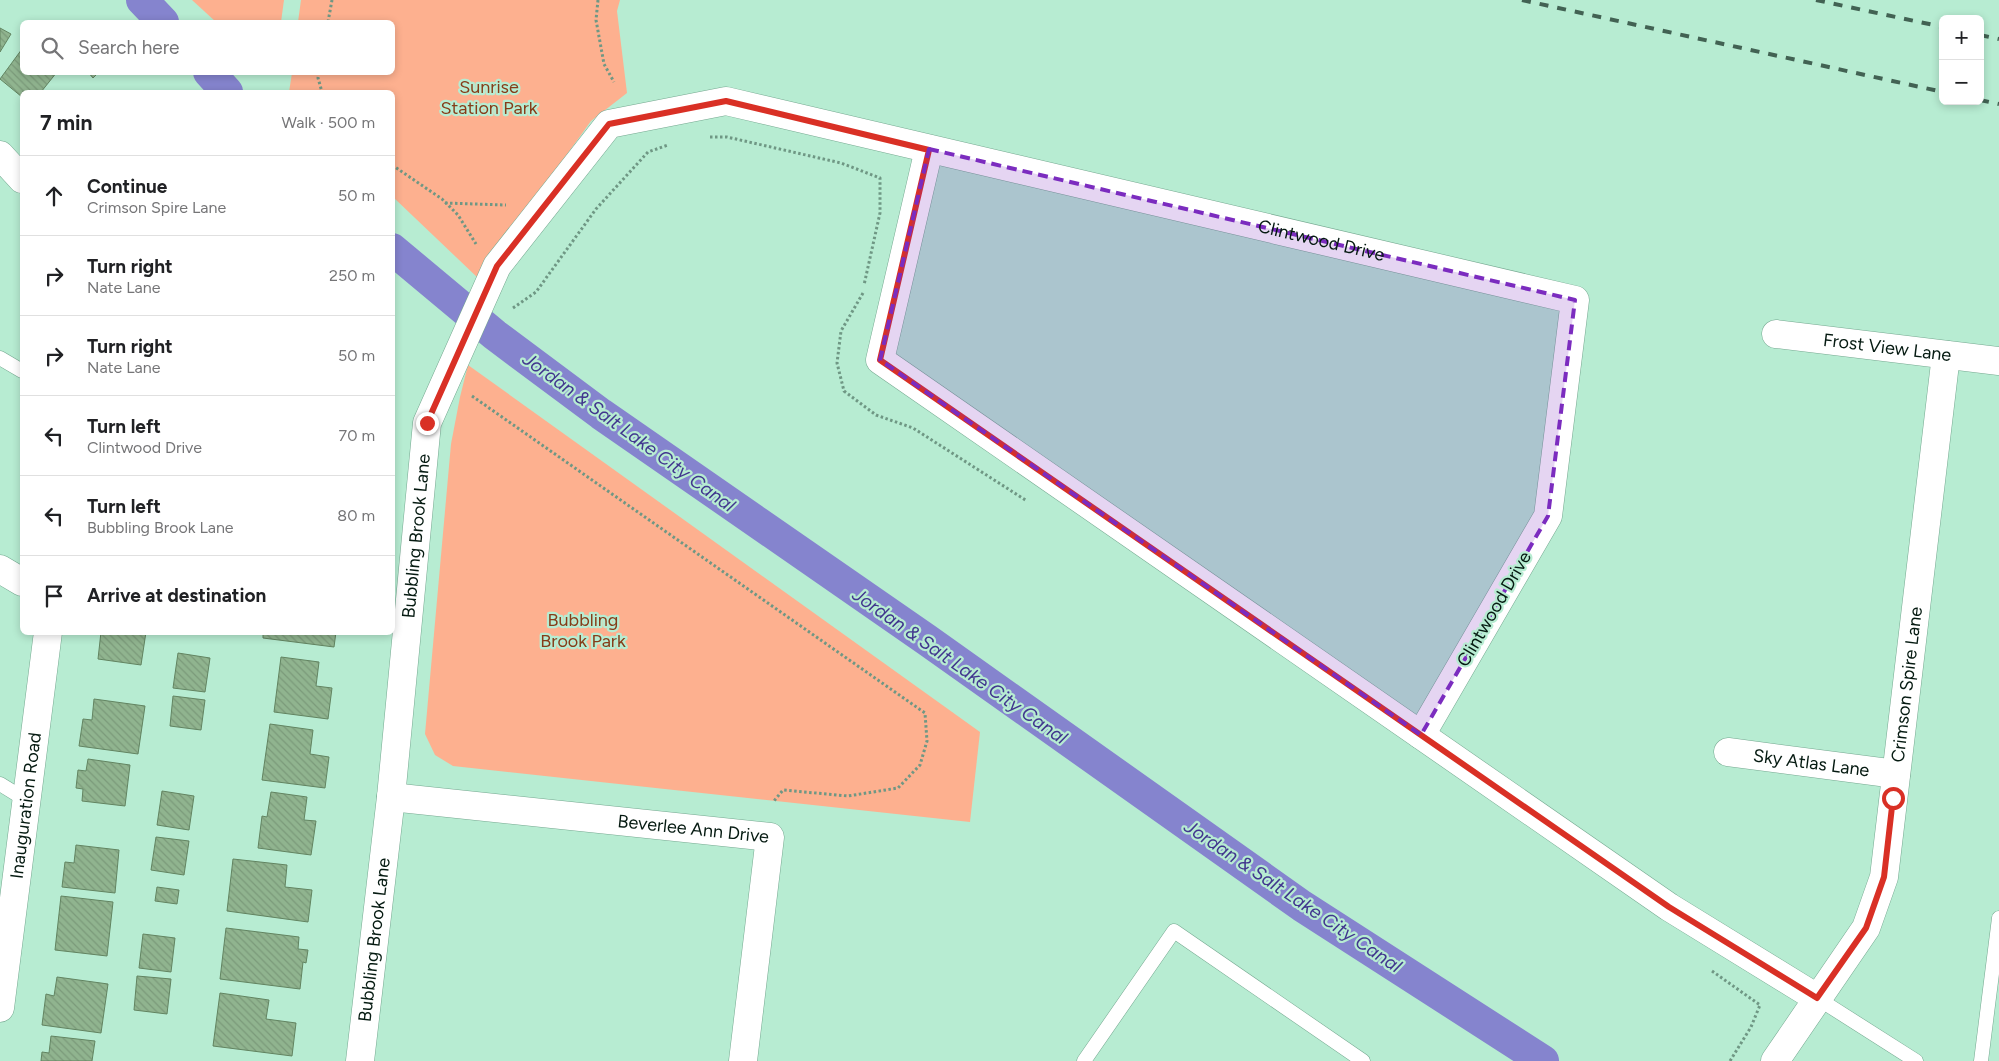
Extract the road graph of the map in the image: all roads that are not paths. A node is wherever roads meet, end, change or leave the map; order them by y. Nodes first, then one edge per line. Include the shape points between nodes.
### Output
1 (609, 124) joint
2 (929, 150) junction
3 (0, 154) edge
4 (20, 177) edge
5 (1776, 334) dead end
6 (1946, 355) junction
7 (0, 358) edge
8 (1999, 361) edge
9 (20, 371) edge
10 (0, 569) edge
11 (20, 581) edge
12 (48, 635) edge
13 (1421, 735) junction
14 (1728, 752) dead end
15 (1896, 774) junction
16 (0, 784) edge
17 (391, 797) junction
18 (26, 800) junction
19 (1999, 918) edge
20 (1, 996) edge
21 (1817, 998) junction
22 (360, 1061) edge
23 (743, 1061) edge
24 (1084, 1061) edge
25 (1363, 1061) edge
26 (1775, 1061) edge
27 (1916, 1061) edge
28 (1982, 1061) edge

1 - 2 street, Clintwood Drive via 726,101
1 - 17 street, Bubbling Brook Lane via 497,266 427,423
2 - 13 street via 880,360
2 - 13 street, Clintwood Drive via 1575,300 1548,516
3 - 4 street
5 - 6 street, Frost View Lane
6 - 8 street, Frost View Lane
6 - 15 street, Crimson Spire Lane
7 - 9 lane
10 - 11 street
12 - 18 street, Inauguration Road
13 - 21 street via 1669,907
14 - 15 street, Sky Atlas Lane
15 - 21 street, Crimson Spire Lane via 1884,877 1866,928
16 - 18 lane
17 - 22 street, Bubbling Brook Lane
17 - 23 street, Beverlee Ann Drive via 770,837
18 - 20 street, Inauguration Road
19 - 28 lane
21 - 26 street, Crimson Spire Lane
21 - 27 lane
24 - 25 lane via 1174,930

